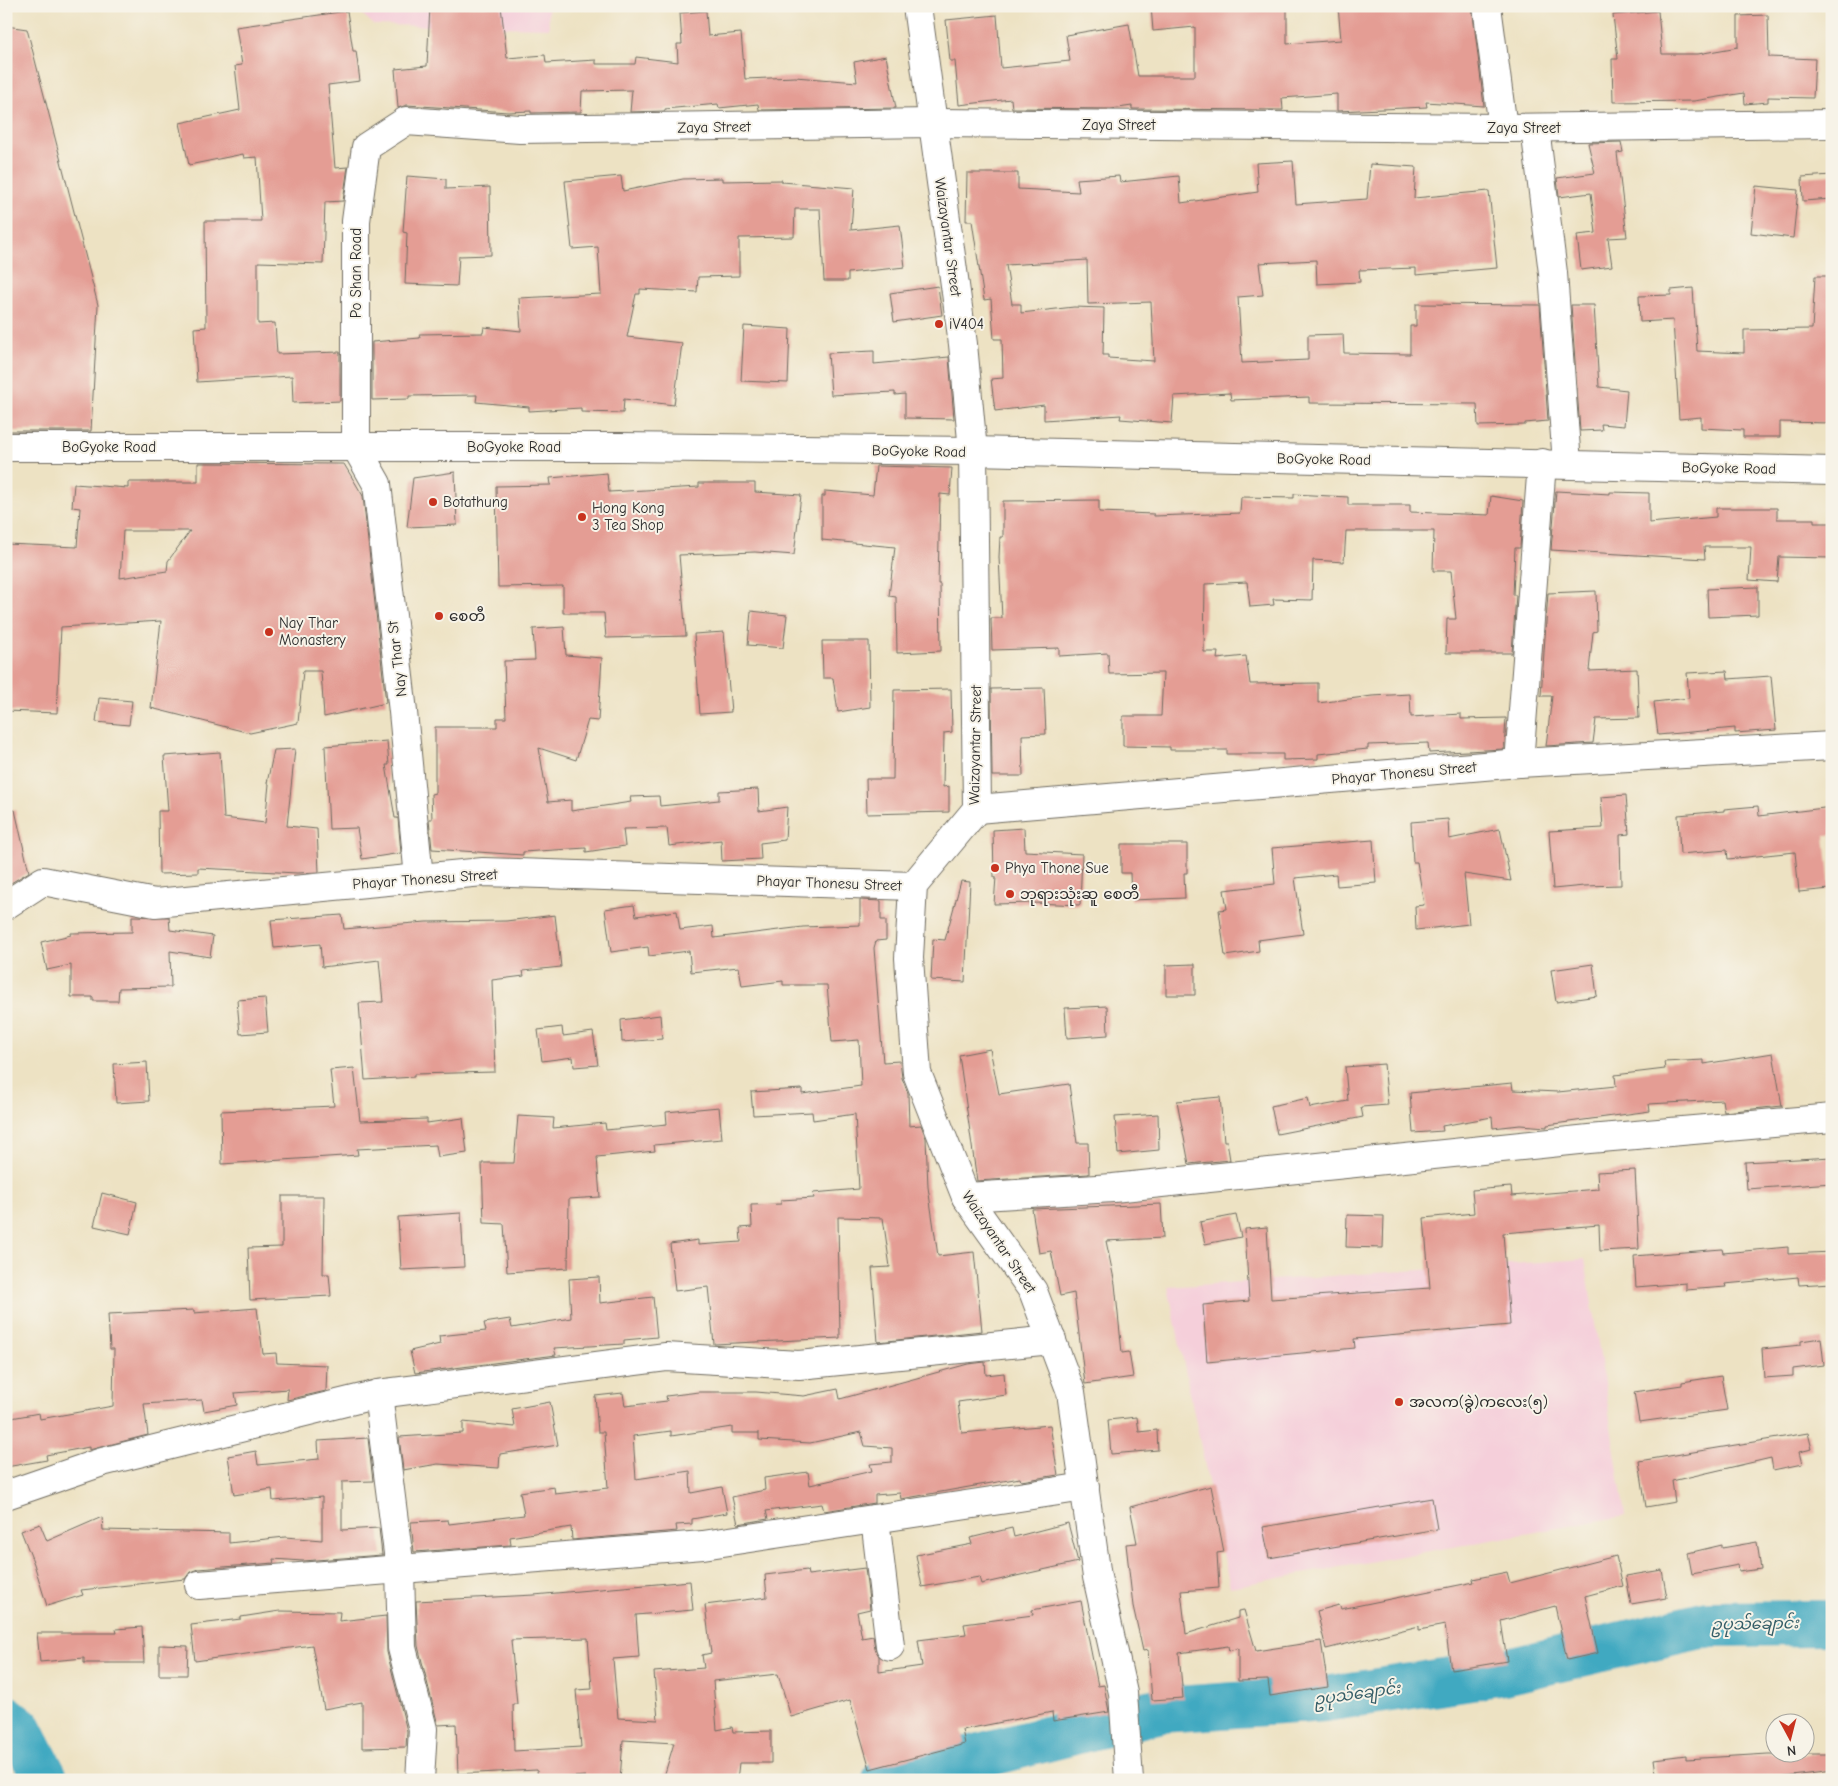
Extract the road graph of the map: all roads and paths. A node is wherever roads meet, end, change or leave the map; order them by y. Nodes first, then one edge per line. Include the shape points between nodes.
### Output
1 (916, 6) edge
2 (1487, 6) edge
3 (406, 121) joint
4 (933, 124) junction
5 (1832, 124) edge
6 (1503, 128) junction
7 (1535, 128) junction
8 (356, 446) junction
9 (6, 447) edge
10 (973, 451) junction
11 (1555, 464) junction
12 (1832, 471) edge
13 (1832, 746) edge
14 (1520, 763) junction
15 (976, 809) junction
16 (418, 878) junction
17 (913, 886) junction
18 (6, 905) edge
19 (1832, 1118) edge
20 (966, 1196) junction
21 (1052, 1340) junction
22 (378, 1394) junction
23 (1084, 1487) junction
24 (6, 1495) edge
25 (875, 1519) junction
26 (400, 1569) junction
27 (199, 1585) dead end
28 (890, 1646) dead end
29 (420, 1780) edge
30 (1129, 1780) edge

1 - 4 street, Waizayantar Street
2 - 6 street
3 - 4 street, Zaya Street via 520,129
3 - 8 street, Po Shan Road via 366,147 356,221
4 - 6 street, Zaya Street
4 - 10 street, Waizayantar Street via 963,344
5 - 7 street, Zaya Street
6 - 7 street, Zaya Street
7 - 11 street via 1553,273
8 - 9 street, BoGyoke Road
8 - 10 street, BoGyoke Road
8 - 16 street, Nay Thar St via 377,484
10 - 11 street, BoGyoke Road
10 - 15 street, Waizayantar Street
11 - 12 street, BoGyoke Road
11 - 14 street
13 - 14 street, Phayar Thonesu Street
14 - 15 street, Phayar Thonesu Street
15 - 17 street, Waizayantar Street
16 - 17 street, Phayar Thonesu Street via 483,872
16 - 18 street, Phayar Thonesu Street via 155,903 43,881
17 - 20 street, Waizayantar Street via 909,958 916,1073
19 - 20 street via 1589,1139 1113,1188
20 - 21 street, Waizayantar Street via 1033,1291
21 - 22 street via 799,1364 666,1357
21 - 23 street, Waizayantar Street via 1071,1392
22 - 24 street via 102,1462
22 - 26 street
23 - 25 street
23 - 30 street, Waizayantar Street via 1097,1577 1123,1694
25 - 26 street via 703,1545
25 - 28 street
26 - 27 street
26 - 29 street via 402,1648 423,1729

